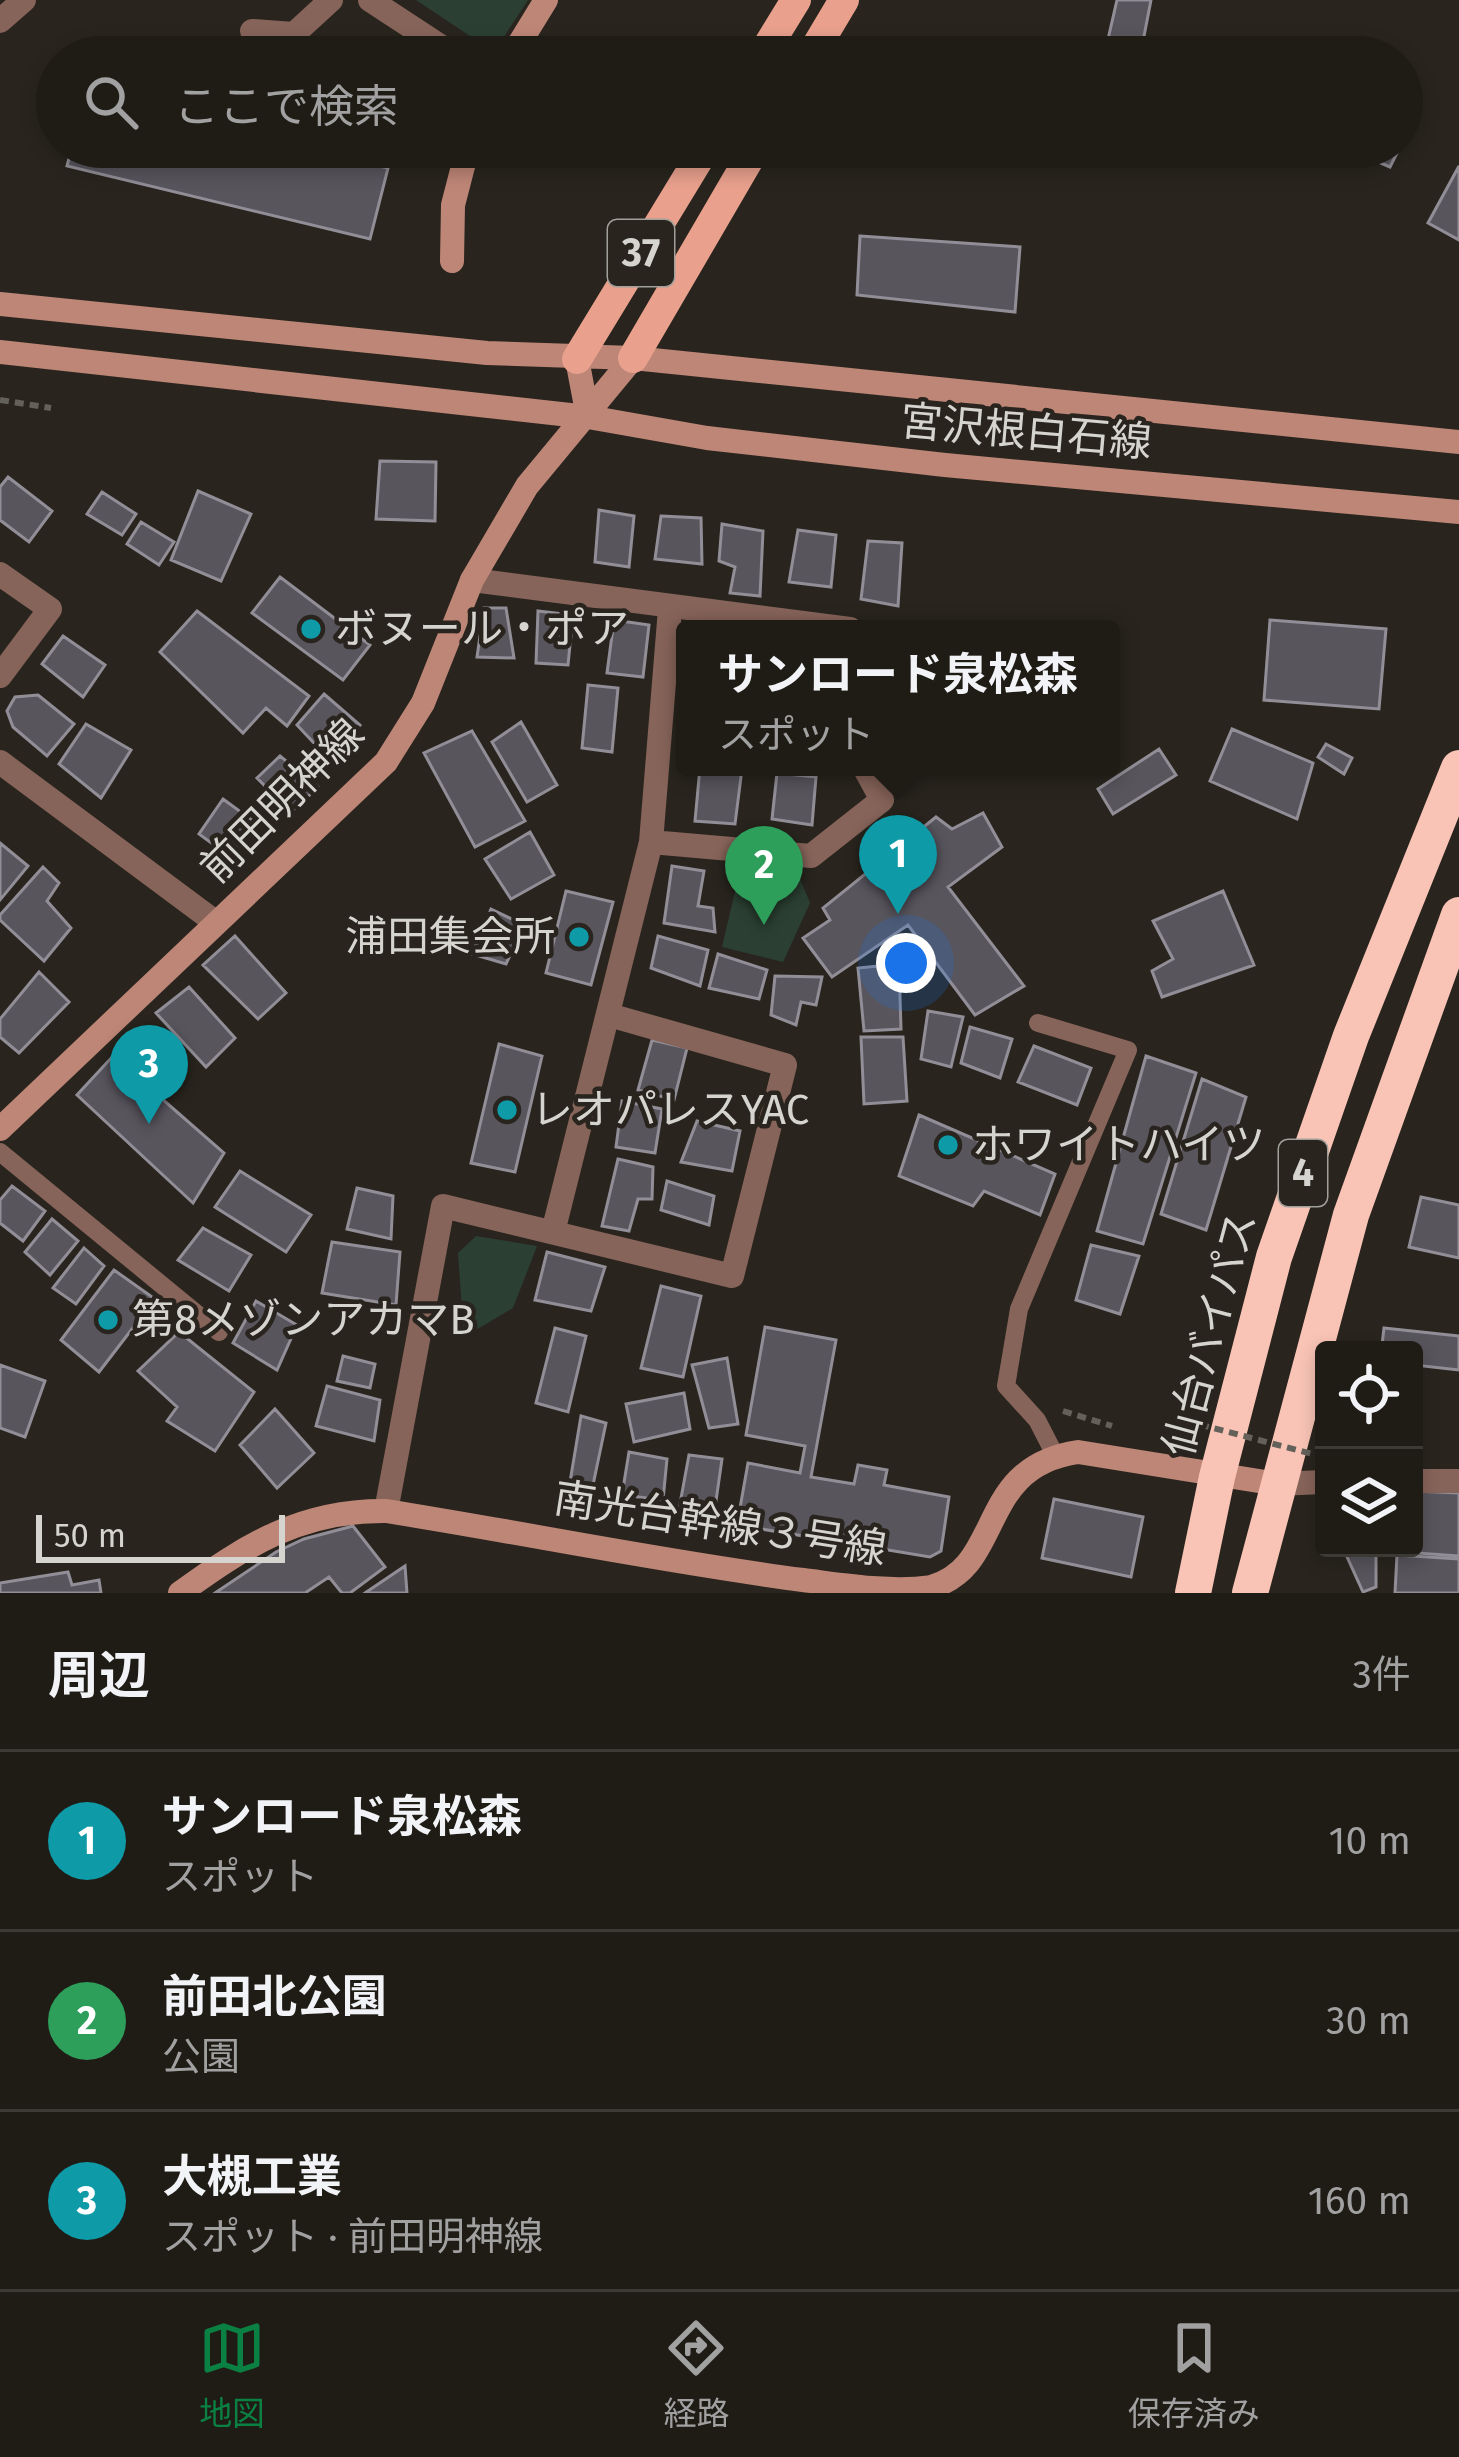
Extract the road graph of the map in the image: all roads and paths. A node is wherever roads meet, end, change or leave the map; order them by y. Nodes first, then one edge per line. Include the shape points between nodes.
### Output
1 (24, 0) edge
2 (332, 0) edge
3 (370, 0) edge
4 (546, 0) edge
5 (796, 0) edge
6 (844, 0) edge
7 (0, 21) edge
8 (252, 31) dead end
9 (425, 36) edge
10 (524, 36) edge
11 (774, 36) edge
12 (823, 36) edge
13 (463, 168) edge
14 (693, 168) edge
15 (744, 168) edge
16 (452, 261) dead end
17 (0, 304) edge
18 (0, 352) edge
19 (633, 358) junction
20 (577, 359) junction
21 (0, 400) edge
22 (51, 408) dead end
23 (588, 417) junction
24 (1459, 442) edge
25 (1459, 512) edge
26 (0, 574) edge
27 (472, 580) junction
28 (670, 609) junction
29 (769, 620) edge
30 (0, 676) edge
31 (0, 762) edge
32 (1459, 767) edge
33 (869, 776) edge
34 (651, 842) junction
35 (1459, 915) edge
36 (215, 922) junction
37 (609, 1015) junction
38 (1038, 1023) dead end
39 (0, 1129) edge
40 (0, 1152) edge
41 (553, 1232) junction
42 (219, 1332) dead end
43 (1176, 1445) dead end
44 (1054, 1455) junction
45 (1315, 1455) edge
46 (1216, 1477) junction
47 (1423, 1481) edge
48 (1459, 1481) edge
49 (1315, 1482) edge
50 (1277, 1484) junction
51 (386, 1511) junction
52 (180, 1593) edge
53 (1193, 1593) edge
54 (1250, 1593) edge

1 - 7 street
2 - 8 street via 294,34
3 - 9 street
4 - 10 street
5 - 11 main road
6 - 12 main road
13 - 16 street
14 - 20 main road, 37
15 - 19 main road, 37
17 - 20 street, 宮沢根白石線
18 - 23 street, 宮沢根白石線
19 - 20 street, 宮沢根白石線
19 - 23 street, 前田明神線
19 - 24 street, 宮沢根白石線
20 - 23 street
21 - 22 path
23 - 25 street, 宮沢根白石線 via 945,465
23 - 27 street, 前田明神線 via 527,486
26 - 30 street via 50,610
27 - 28 street
27 - 36 street, 前田明神線 via 423,703 386,762
28 - 29 street
28 - 34 street
31 - 36 street
32 - 46 highway, 仙台バイパス / 4 via 1351,1036 1274,1257
33 - 34 street via 882,800 811,856
34 - 37 street
35 - 50 highway, 4 via 1352,1215
36 - 39 street, 前田明神線
37 - 41 street
37 - 41 street via 784,1065 733,1276
38 - 44 lane via 1128,1050 1019,1309 1006,1386 1037,1420
40 - 42 lane
41 - 51 street via 443,1207
43 - 45 path, bridge via 1184,1447 1190,1422
44 - 46 street via 1078,1451
44 - 51 street, 南光台幹線３号線 via 1022,1473 964,1566 934,1587 893,1592
46 - 50 street
46 - 53 highway, 仙台バイパス / 4
47 - 48 street
49 - 50 street
50 - 54 highway, 4
51 - 52 street, 南光台幹線３号線 via 348,1511 275,1532

